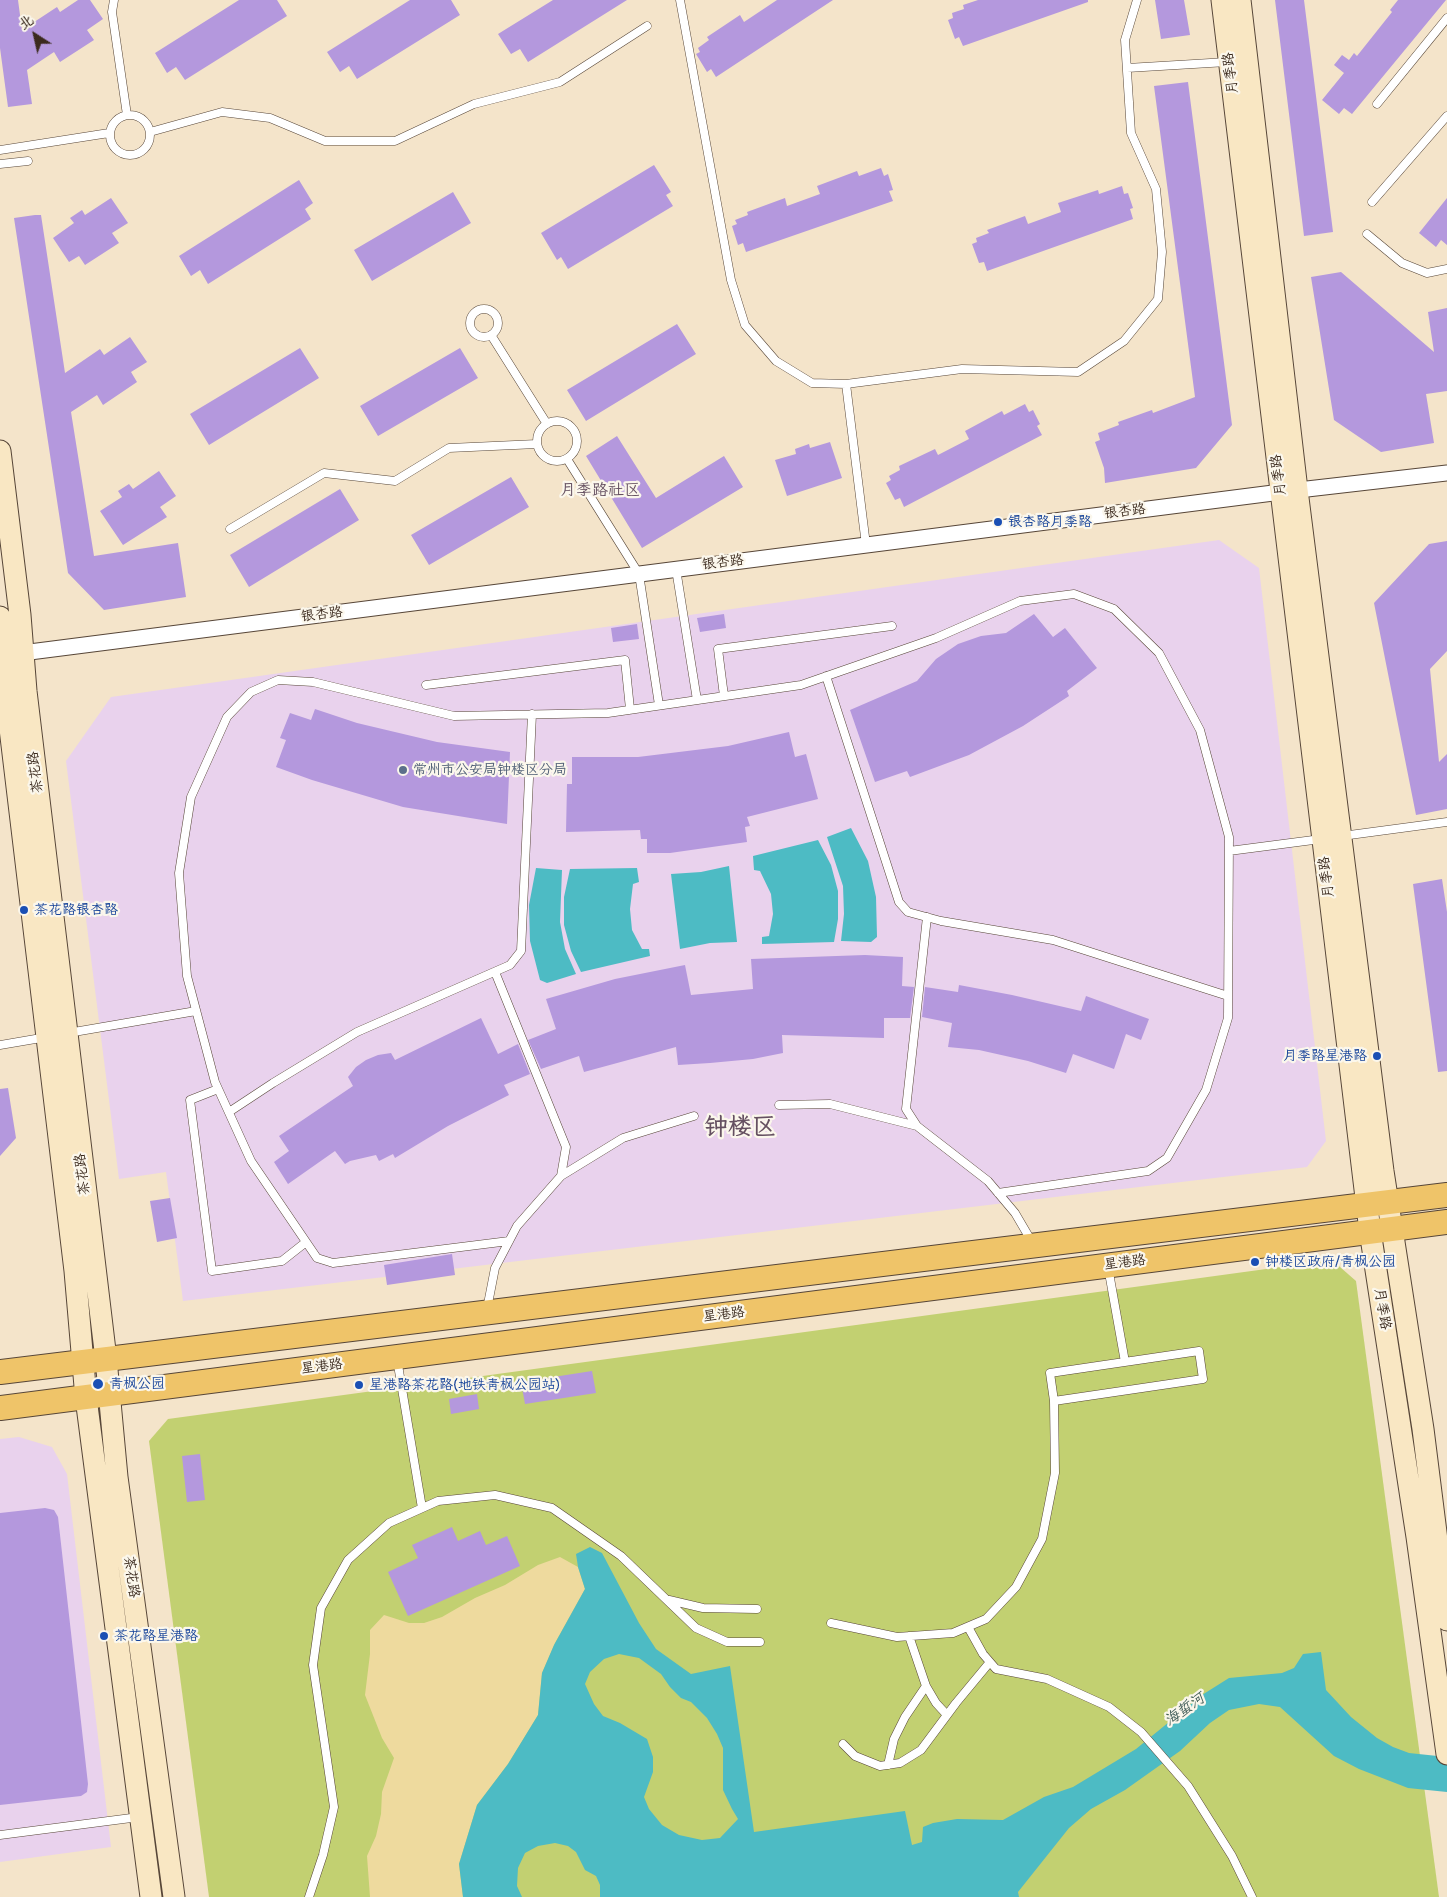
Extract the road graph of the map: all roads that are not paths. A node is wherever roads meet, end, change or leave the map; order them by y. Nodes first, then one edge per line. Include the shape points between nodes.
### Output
1 (114, 0) edge
2 (680, 0) edge
3 (1137, 0) edge
4 (1222, 0) edge
5 (1240, 0) edge
6 (1447, 18) edge
7 (647, 26) dead end
8 (1230, 62) junction
9 (1127, 68) junction
10 (1377, 104) dead end
11 (127, 114) junction
12 (1447, 116) edge
13 (150, 132) junction
14 (109, 134) junction
15 (0, 150) edge
16 (28, 160) dead end
17 (0, 164) edge
18 (1372, 202) dead end
19 (1367, 234) dead end
20 (1447, 269) edge
21 (491, 335) dead end
22 (846, 384) junction
23 (547, 424) junction
24 (537, 444) junction
25 (0, 451) edge
26 (567, 459) junction
27 (1447, 473) edge
28 (1289, 491) junction
29 (230, 529) dead end
30 (866, 545) junction
31 (676, 569) junction
32 (639, 574) junction
33 (0, 617) edge
34 (892, 626) dead end
35 (9, 655) edge
36 (826, 676) junction
37 (426, 685) dead end
38 (724, 696) junction
39 (697, 700) junction
40 (659, 705) junction
41 (630, 710) junction
42 (532, 714) junction
43 (1447, 822) edge
44 (1332, 838) junction
45 (1229, 851) junction
46 (928, 917) junction
47 (495, 972) junction
48 (1228, 996) junction
49 (196, 1011) junction
50 (57, 1035) junction
51 (0, 1045) edge
52 (218, 1089) junction
53 (779, 1105) dead end
54 (229, 1112) junction
55 (694, 1116) dead end
56 (917, 1126) junction
57 (560, 1176) junction
58 (998, 1193) junction
59 (1447, 1195) edge
60 (1377, 1204) junction
61 (1447, 1222) edge
62 (1380, 1230) junction
63 (509, 1241) junction
64 (306, 1242) junction
65 (1034, 1246) junction
66 (1108, 1265) junction
67 (486, 1313) junction
68 (397, 1357) junction
69 (94, 1360) junction
70 (1125, 1362) junction
71 (0, 1372) edge
72 (109, 1394) junction
73 (86, 1398) junction
74 (1054, 1401) junction
75 (0, 1408) edge
76 (422, 1508) junction
77 (667, 1599) junction
78 (757, 1609) dead end
79 (1447, 1620) edge
80 (831, 1623) dead end
81 (968, 1626) junction
82 (909, 1636) junction
83 (760, 1642) dead end
84 (990, 1662) junction
85 (926, 1686) junction
86 (947, 1715) junction
87 (843, 1744) dead end
88 (1447, 1753) edge
89 (888, 1765) junction
90 (140, 1817) junction
91 (0, 1835) edge
92 (151, 1897) edge
93 (174, 1897) edge
94 (310, 1897) edge
95 (1252, 1897) edge

1 - 11 lane via 112,12
2 - 22 lane via 730,280 745,325 776,361 812,383
3 - 9 lane via 1125,40
4 - 8 street, 月季路
5 - 28 street, 月季路
6 - 10 lane
7 - 13 lane via 560,82 474,104 394,141 325,141 270,118 222,112
8 - 9 lane
8 - 28 street, 月季路
9 - 22 lane via 1132,133 1156,189 1162,252 1158,299 1124,341 1078,372 962,369
11 - 13 lane via 139,116
11 - 14 lane via 115,121
12 - 18 lane
13 - 14 lane via 144,150 131,155 118,152
14 - 15 lane
16 - 17 lane
19 - 20 lane via 1402,263 1427,273
21 - 23 lane
22 - 30 lane
23 - 24 lane via 539,431
23 - 26 lane via 562,422 573,430 577,442
24 - 26 lane via 542,456 548,460
24 - 29 lane via 449,448 394,481 324,473
25 - 35 street, 茶花路
26 - 32 lane
27 - 28 street, 银杏路
28 - 30 street, 银杏路
28 - 44 street, 月季路
30 - 31 street, 银杏路
31 - 32 street, 银杏路
31 - 39 lane
32 - 35 street, 银杏路
32 - 40 lane
33 - 35 street, 茶花路
34 - 38 lane via 718,649
35 - 50 street, 茶花路 via 27,701
36 - 38 lane via 801,685
36 - 45 lane via 936,638 1020,601 1074,594 1114,609 1159,653 1200,730 1229,836
36 - 46 lane via 899,902 908,912
37 - 41 lane via 624,660
38 - 39 lane
39 - 40 lane
40 - 41 lane
41 - 42 lane
42 - 47 lane via 521,950 510,965
42 - 49 lane via 454,716 313,682 278,680 251,692 226,717 191,796 179,873 187,976
43 - 44 lane
44 - 45 lane
44 - 60 street, 月季路
45 - 48 lane
46 - 48 lane via 1053,940
46 - 56 lane via 906,1108
47 - 54 lane via 357,1032
47 - 57 lane via 566,1147
48 - 58 lane via 1228,1018 1206,1090 1167,1158 1148,1171
49 - 50 lane
49 - 52 lane
50 - 51 lane
50 - 69 street, 茶花路
52 - 54 lane
52 - 64 lane via 190,1100 212,1271 282,1261
53 - 56 lane via 830,1104
54 - 64 lane via 252,1161
55 - 57 lane via 623,1138
56 - 58 lane via 988,1181
57 - 63 lane via 517,1226
58 - 65 lane via 1015,1213
59 - 60 main road, 星港路
60 - 62 street, 月季路
60 - 65 main road, 星港路
61 - 62 main road, 星港路
62 - 66 main road, 星港路
62 - 79 street, 月季路 via 1423,1429 1438,1522
62 - 88 street, 月季路
63 - 64 lane via 332,1263 317,1258
63 - 67 lane via 495,1268
65 - 67 main road, 星港路
66 - 68 main road, 星港路
66 - 70 lane
67 - 69 main road, 星港路
68 - 72 main road, 星港路
68 - 76 lane
69 - 71 main road, 星港路
69 - 72 street, 茶花路
69 - 73 street, 茶花路
70 - 74 lane via 1050,1373
70 - 74 lane via 1199,1351 1202,1379
72 - 73 main road, 星港路
72 - 93 street, 茶花路
73 - 75 main road, 星港路
73 - 90 street, 茶花路
74 - 81 lane via 1055,1473 1042,1538 1016,1587 986,1619
76 - 77 lane via 438,1501 495,1495 552,1508 621,1556
76 - 94 lane via 389,1523 348,1560 321,1608 313,1665 334,1807
77 - 78 lane via 703,1608
77 - 83 lane via 696,1628 727,1642
80 - 82 lane via 897,1637
81 - 82 lane via 954,1632
81 - 84 lane
82 - 85 lane
84 - 86 lane
84 - 95 lane via 996,1669 1047,1679 1110,1707 1141,1732 1188,1786 1232,1856
85 - 86 lane
85 - 89 lane via 905,1716 894,1739
86 - 89 lane via 921,1750 900,1763
87 - 89 lane via 855,1756 880,1766
90 - 91 lane
90 - 92 street, 茶花路

